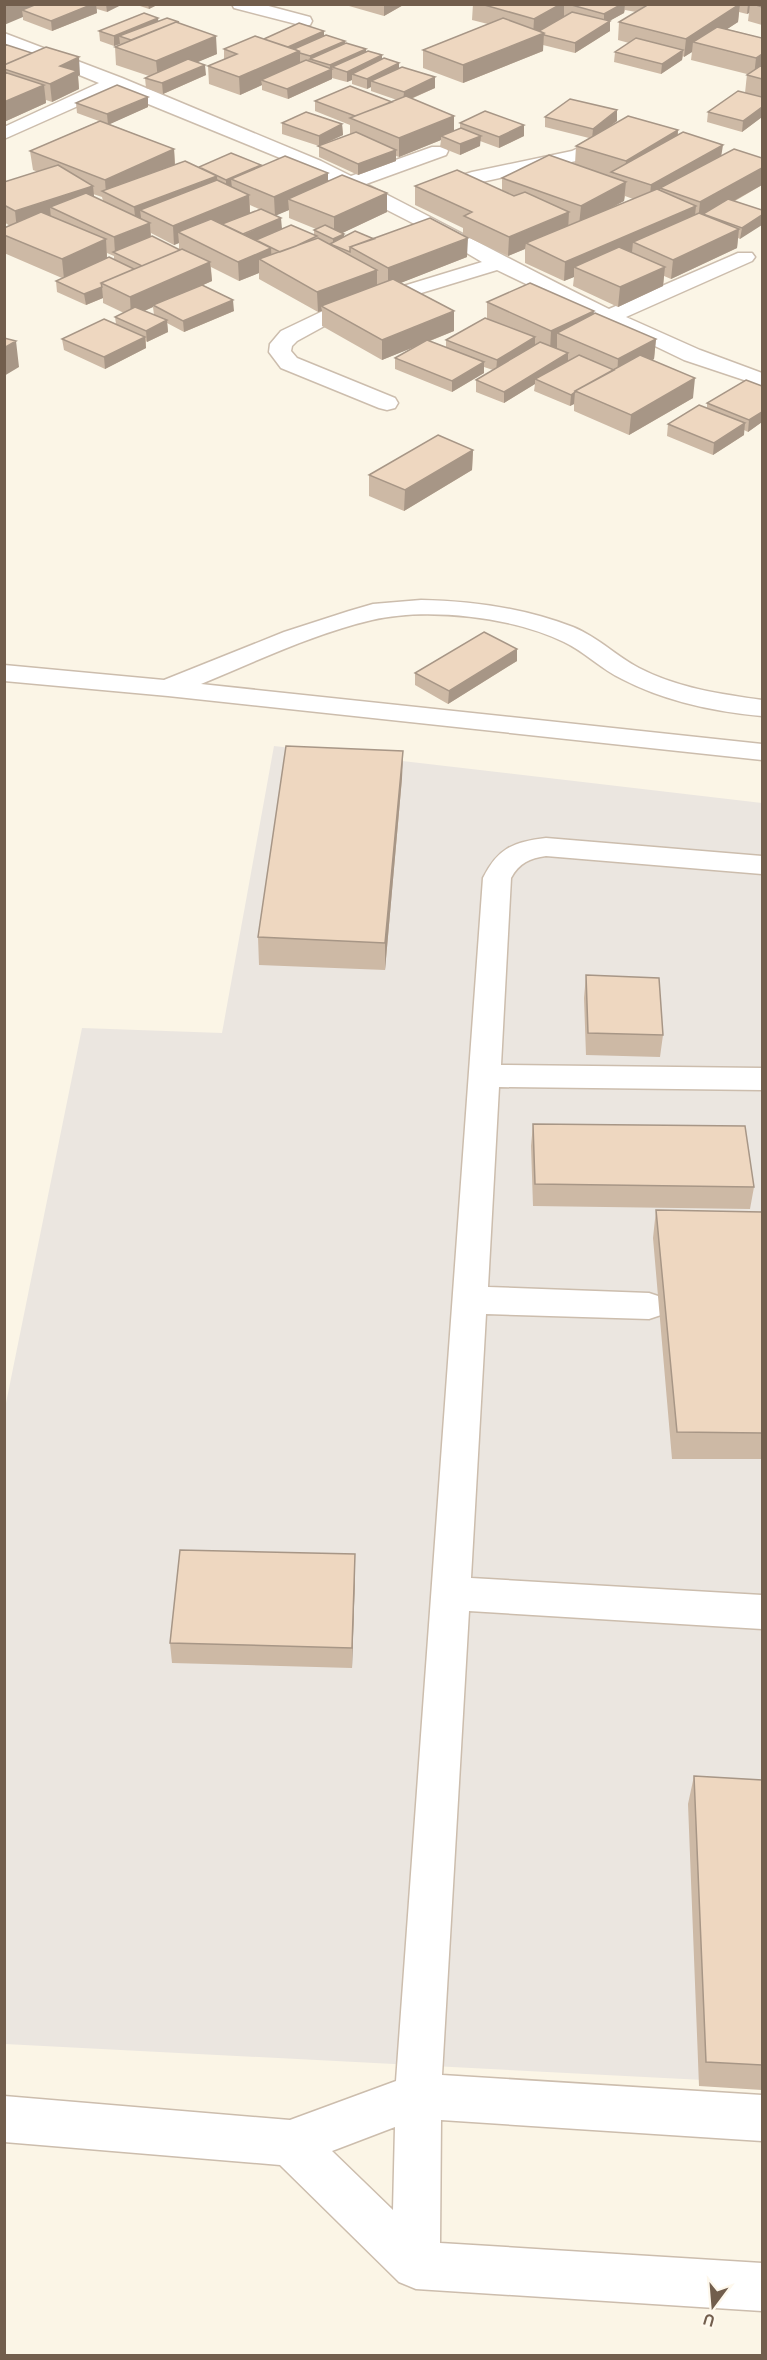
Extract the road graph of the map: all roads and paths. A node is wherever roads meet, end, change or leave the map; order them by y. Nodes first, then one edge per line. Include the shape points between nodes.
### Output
1 (240, 4) edge
2 (304, 21) dead end
3 (4, 38) edge
4 (116, 82) junction
5 (636, 129) edge
6 (4, 134) edge
7 (439, 151) edge
8 (351, 183) junction
9 (391, 205) junction
10 (525, 256) edge
11 (745, 257) dead end
12 (501, 264) junction
13 (609, 317) junction
14 (762, 380) edge
15 (387, 403) dead end
16 (4, 673) edge
17 (168, 688) junction
18 (762, 708) edge
19 (762, 752) edge
20 (762, 865) edge
21 (485, 1076) junction
22 (762, 1079) edge
23 (471, 1300) junction
24 (649, 1306) dead end
25 (452, 1593) junction
26 (762, 1612) edge
27 (418, 2096) junction
28 (762, 2118) edge
29 (4, 2119) edge
30 (290, 2143) junction
31 (416, 2265) junction
32 (762, 2287) edge

1 - 2 street
3 - 4 street
4 - 6 street
4 - 8 street
5 - 9 street via 578,155 454,183
7 - 8 street
8 - 9 street
9 - 12 street
10 - 12 street
11 - 13 street
12 - 13 street
12 - 15 street via 332,314 281,344 280,352 289,363
13 - 14 street via 692,355
16 - 17 street
17 - 18 street via 305,633 373,612 470,609 520,618 568,634 631,674 685,693
17 - 19 street
20 - 21 street via 546,847 523,850 504,863 497,878
21 - 22 street
21 - 23 street
23 - 24 street
23 - 25 street
25 - 26 street
25 - 27 street
27 - 28 street
27 - 30 street
27 - 31 street
29 - 30 street
30 - 31 street
31 - 32 street

